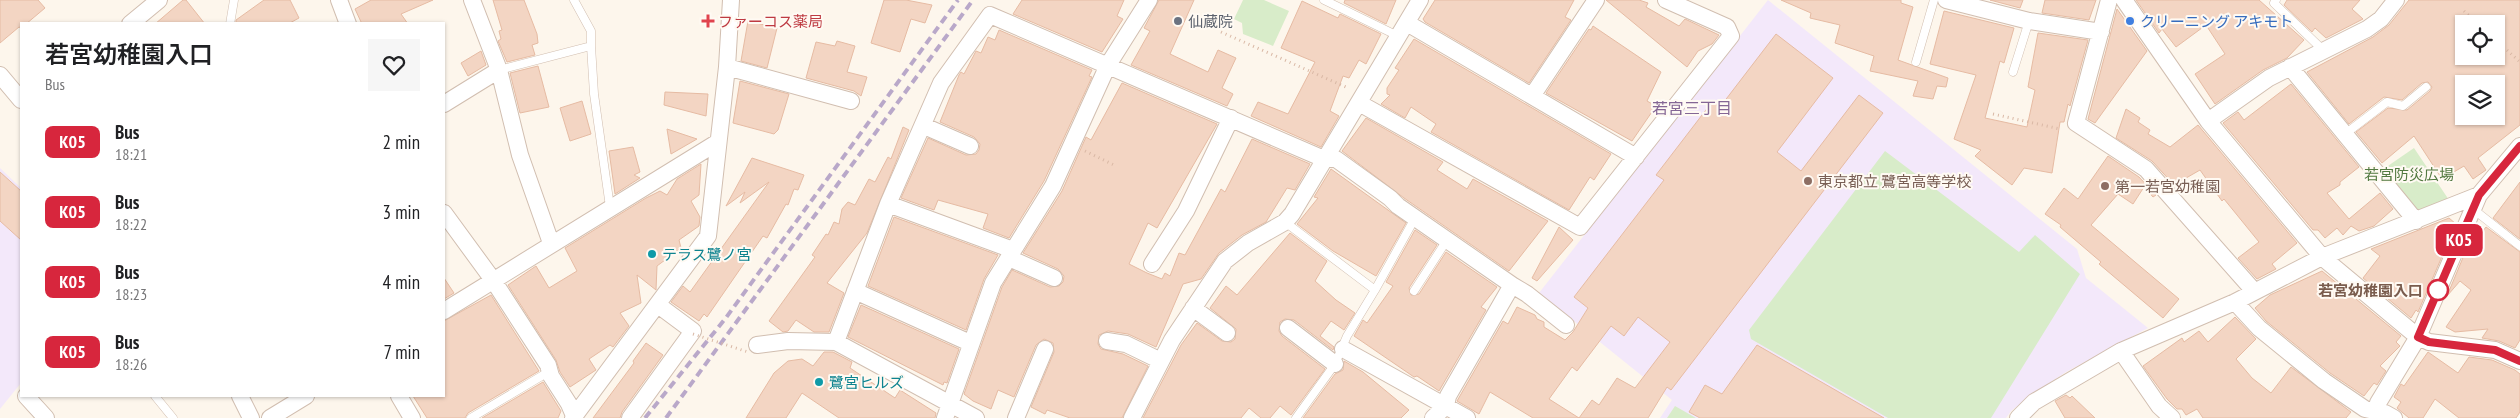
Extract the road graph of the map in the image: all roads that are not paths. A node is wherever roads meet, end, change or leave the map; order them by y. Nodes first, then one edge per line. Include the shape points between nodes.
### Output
1 (159, 0) edge
2 (234, 0) edge
3 (338, 0) edge
4 (472, 0) edge
5 (574, 0) edge
6 (731, 0) edge
7 (1149, 0) edge
8 (1324, 0) edge
9 (1420, 0) edge
10 (1596, 0) edge
11 (1666, 0) edge
12 (1934, 0) edge
13 (1946, 0) edge
14 (2109, 0) edge
15 (2124, 0) edge
16 (2276, 0) edge
17 (2396, 0) edge
18 (2029, 21) junction
19 (132, 22) edge
20 (230, 22) edge
21 (347, 22) edge
22 (1403, 30) junction
23 (2101, 32) junction
24 (591, 46) junction
25 (2324, 51) junction
26 (1916, 62) dead end
27 (1108, 65) junction
28 (727, 67) junction
29 (2290, 67) junction
30 (499, 70) junction
31 (2013, 72) dead end
32 (0, 75) edge
33 (2426, 87) dead end
34 (1532, 96) junction
35 (20, 99) edge
36 (1361, 99) junction
37 (851, 102) dead end
38 (445, 103) edge
39 (1231, 118) junction
40 (2208, 120) junction
41 (924, 126) junction
42 (2345, 134) junction
43 (718, 142) junction
44 (970, 146) dead end
45 (2520, 146) edge
46 (1636, 157) junction
47 (1324, 159) junction
48 (2476, 202) junction
49 (888, 204) junction
50 (610, 207) junction
51 (445, 215) edge
52 (1415, 218) junction
53 (2416, 221) junction
54 (1285, 222) junction
55 (1447, 240) junction
56 (552, 243) junction
57 (2520, 246) edge
58 (1011, 254) junction
59 (2322, 256) junction
60 (1152, 264) dead end
61 (1054, 278) dead end
62 (493, 280) junction
63 (1512, 285) junction
64 (1375, 290) junction
65 (855, 291) junction
66 (1414, 291) dead end
67 (2254, 291) junction
68 (2236, 302) junction
69 (658, 305) junction
70 (1193, 308) junction
71 (445, 310) edge
72 (1566, 325) dead end
73 (1288, 328) dead end
74 (1227, 332) dead end
75 (2418, 337) junction
76 (836, 342) junction
77 (970, 342) junction
78 (1107, 342) dead end
79 (753, 348) road end
80 (1045, 349) dead end
81 (1342, 349) junction
82 (2121, 351) junction
83 (1161, 361) junction
84 (2520, 361) edge
85 (1335, 364) junction
86 (550, 371) junction
87 (27, 397) edge
88 (156, 397) edge
89 (240, 397) edge
90 (304, 397) edge
91 (400, 397) edge
92 (1446, 406) junction
93 (947, 410) edge
94 (2374, 414) edge
95 (46, 418) edge
96 (173, 418) edge
97 (250, 418) edge
98 (270, 418) edge
99 (412, 418) edge
100 (471, 418) edge
101 (574, 418) edge
102 (630, 418) edge
103 (976, 418) edge
104 (1016, 418) edge
105 (1132, 418) edge
106 (1296, 418) edge
107 (1433, 418) edge
108 (1467, 418) edge
109 (2018, 418) edge
110 (2172, 418) edge
111 (2394, 418) edge

1 - 19 street
2 - 20 lane
3 - 21 street
4 - 30 street
5 - 24 lane via 590,31
6 - 28 street
7 - 27 street
8 - 22 lane
9 - 22 street
10 - 34 street
11 - 46 street via 1726,27 1732,36
12 - 26 lane
13 - 18 street
14 - 23 street
15 - 40 street
16 - 25 lane via 2274,3
17 - 25 street via 2381,19
18 - 23 street
18 - 31 lane
22 - 34 street
22 - 36 street
23 - 67 street via 2076,123 2146,169
24 - 30 lane
24 - 50 lane via 594,94
25 - 29 street
27 - 39 street
27 - 41 street via 990,14 941,83
27 - 58 street via 1052,186
28 - 37 street
28 - 43 street
29 - 40 street
29 - 42 street
30 - 38 street
30 - 56 street via 520,156
32 - 35 street
33 - 42 lane via 2403,106 2387,102
34 - 46 street
36 - 46 street via 1580,227
36 - 47 street
39 - 47 street
39 - 60 street via 1186,212
40 - 59 street
41 - 44 street
41 - 49 street
42 - 53 street
43 - 50 street
43 - 69 street via 708,236
45 - 48 street
47 - 52 street via 1336,158
47 - 54 street
48 - 53 street
48 - 57 lane
48 - 75 street
49 - 58 street
49 - 65 street
50 - 56 street
51 - 62 street
52 - 55 street
52 - 64 lane
53 - 59 street
54 - 64 lane
54 - 70 street via 1225,260
55 - 63 street
55 - 66 lane
56 - 62 street
58 - 61 street
58 - 77 street via 989,291
59 - 67 street
59 - 75 street
62 - 71 street
62 - 86 street
63 - 72 street
63 - 92 street via 1448,396
64 - 81 lane
65 - 76 street
65 - 77 street
67 - 68 street
68 - 82 street
68 - 94 street via 2259,328 2301,364
69 - 101 street
69 - 102 street via 693,330
70 - 74 street
70 - 83 street
73 - 85 street
75 - 84 street via 2429,342 2495,350
75 - 94 street
76 - 79 street via 788,340
76 - 93 street
77 - 93 street
78 - 83 street via 1126,344
80 - 104 street
81 - 85 lane
81 - 92 street
82 - 109 street via 2034,402
82 - 110 street via 2159,406
83 - 105 street
85 - 106 lane
86 - 100 lane
86 - 101 street
87 - 95 street
88 - 96 lane
89 - 97 street
90 - 98 street
91 - 99 street
92 - 107 street
92 - 108 street
93 - 103 street
94 - 111 street

